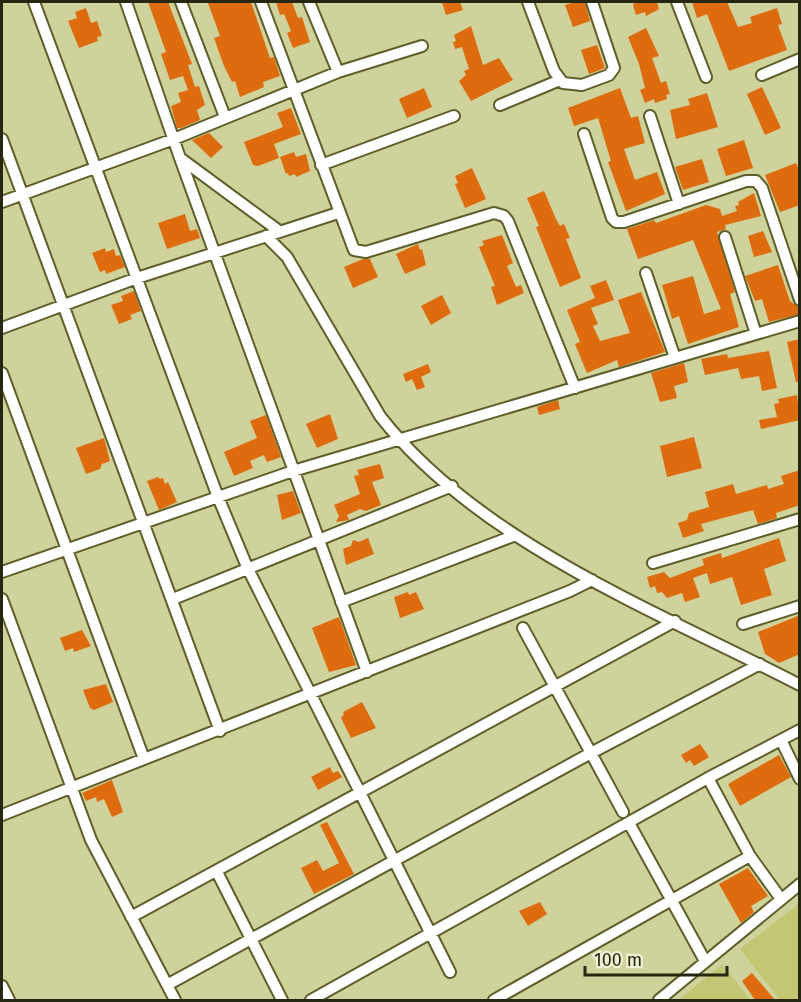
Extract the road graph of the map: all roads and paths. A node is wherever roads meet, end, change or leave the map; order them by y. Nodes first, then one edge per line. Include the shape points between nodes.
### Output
1 (34, 2) edge
2 (126, 2) edge
3 (182, 2) edge
4 (261, 2) edge
5 (309, 2) edge
6 (528, 2) edge
7 (592, 2) edge
8 (677, 2) edge
9 (422, 46) dead end
10 (800, 59) edge
11 (338, 72) junction
12 (762, 75) dead end
13 (706, 77) dead end
14 (560, 80) junction
15 (293, 90) junction
16 (500, 105) dead end
17 (453, 116) dead end
18 (225, 117) junction
19 (650, 117) dead end
20 (584, 134) dead end
21 (2, 139) edge
22 (174, 139) junction
23 (180, 158) junction
24 (321, 165) junction
25 (96, 168) junction
26 (22, 194) junction
27 (2, 202) edge
28 (679, 204) junction
29 (338, 213) junction
30 (279, 231) junction
31 (266, 236) junction
32 (725, 237) dead end
33 (214, 252) junction
34 (646, 273) dead end
35 (137, 278) junction
36 (800, 300) edge
37 (62, 306) junction
38 (800, 321) edge
39 (2, 328) edge
40 (756, 334) junction
41 (675, 358) junction
42 (2, 373) edge
43 (574, 388) junction
44 (398, 438) junction
45 (293, 471) junction
46 (452, 486) junction
47 (218, 497) junction
48 (800, 519) edge
49 (143, 524) junction
50 (513, 536) junction
51 (318, 541) junction
52 (66, 550) junction
53 (653, 563) dead end
54 (248, 569) junction
55 (2, 572) edge
56 (592, 579) junction
57 (2, 599) edge
58 (173, 599) junction
59 (341, 602) junction
60 (800, 606) edge
61 (675, 621) junction
62 (743, 624) dead end
63 (523, 628) dead end
64 (760, 664) junction
65 (367, 672) junction
66 (800, 684) edge
67 (554, 685) junction
68 (310, 695) junction
69 (800, 730) edge
70 (220, 731) junction
71 (781, 740) junction
72 (591, 753) junction
73 (144, 759) junction
74 (708, 778) junction
75 (800, 779) edge
76 (71, 788) junction
77 (358, 794) junction
78 (2, 812) edge
79 (623, 812) dead end
80 (629, 823) junction
81 (750, 856) junction
82 (393, 861) junction
83 (216, 872) junction
84 (800, 884) edge
85 (781, 899) junction
86 (672, 900) junction
87 (131, 917) junction
88 (429, 933) junction
89 (251, 940) junction
90 (705, 961) junction
91 (450, 972) dead end
92 (167, 985) junction
93 (2, 986) edge
94 (9, 1000) edge
95 (175, 1000) edge
96 (282, 1000) edge
97 (311, 1000) edge
98 (494, 1000) edge
99 (659, 1000) edge

1 - 25 street
2 - 22 street
3 - 18 street
4 - 15 street
5 - 11 street
6 - 14 street
7 - 14 street via 613,71 577,86
8 - 13 street
9 - 11 street
10 - 12 street
11 - 15 street
14 - 16 street
15 - 18 street
15 - 24 street
17 - 24 street
18 - 22 street
19 - 28 street
20 - 28 street via 614,220 624,222
21 - 26 street
22 - 23 street
22 - 25 street
23 - 30 street
23 - 33 street
24 - 29 street
25 - 26 street
25 - 35 street
26 - 27 street
26 - 37 street
28 - 36 street via 746,180 760,184
29 - 30 street
29 - 43 street via 351,247 362,253 494,213 504,216
30 - 31 street
31 - 33 street
31 - 44 street via 287,257 366,395
32 - 40 street
33 - 35 street
33 - 45 street
34 - 41 street
35 - 37 street
35 - 47 street
37 - 39 street
37 - 49 street
38 - 40 street
40 - 41 street
41 - 43 street
42 - 52 street
43 - 44 street
44 - 45 street
44 - 46 street
45 - 47 street
45 - 51 street
46 - 50 street
46 - 51 street
47 - 49 street
47 - 54 street
48 - 53 street
49 - 52 street
49 - 58 street
50 - 56 street
50 - 59 street
51 - 54 street
51 - 59 street
52 - 55 street
52 - 73 street
54 - 58 street
54 - 68 street
56 - 61 street
56 - 65 street
57 - 76 street
58 - 70 street
59 - 65 street
60 - 62 street
61 - 64 street
61 - 67 street
63 - 67 street
64 - 66 street
64 - 72 street
65 - 68 street
67 - 72 street
67 - 77 street
68 - 70 street
68 - 77 street
69 - 71 street
70 - 73 street
71 - 74 street
71 - 75 street
72 - 79 street
72 - 82 street
73 - 76 street
74 - 80 street
74 - 81 street
76 - 78 street
76 - 87 street via 91,840
77 - 82 street
77 - 83 street
80 - 86 street
80 - 88 street
81 - 85 street
81 - 86 street
82 - 88 street
82 - 89 street
83 - 87 street
83 - 89 street
84 - 85 street
85 - 90 street
86 - 90 street
86 - 98 street
87 - 92 street
88 - 91 street
88 - 97 street
89 - 92 street
89 - 96 street
90 - 99 street
92 - 95 street
93 - 94 street

